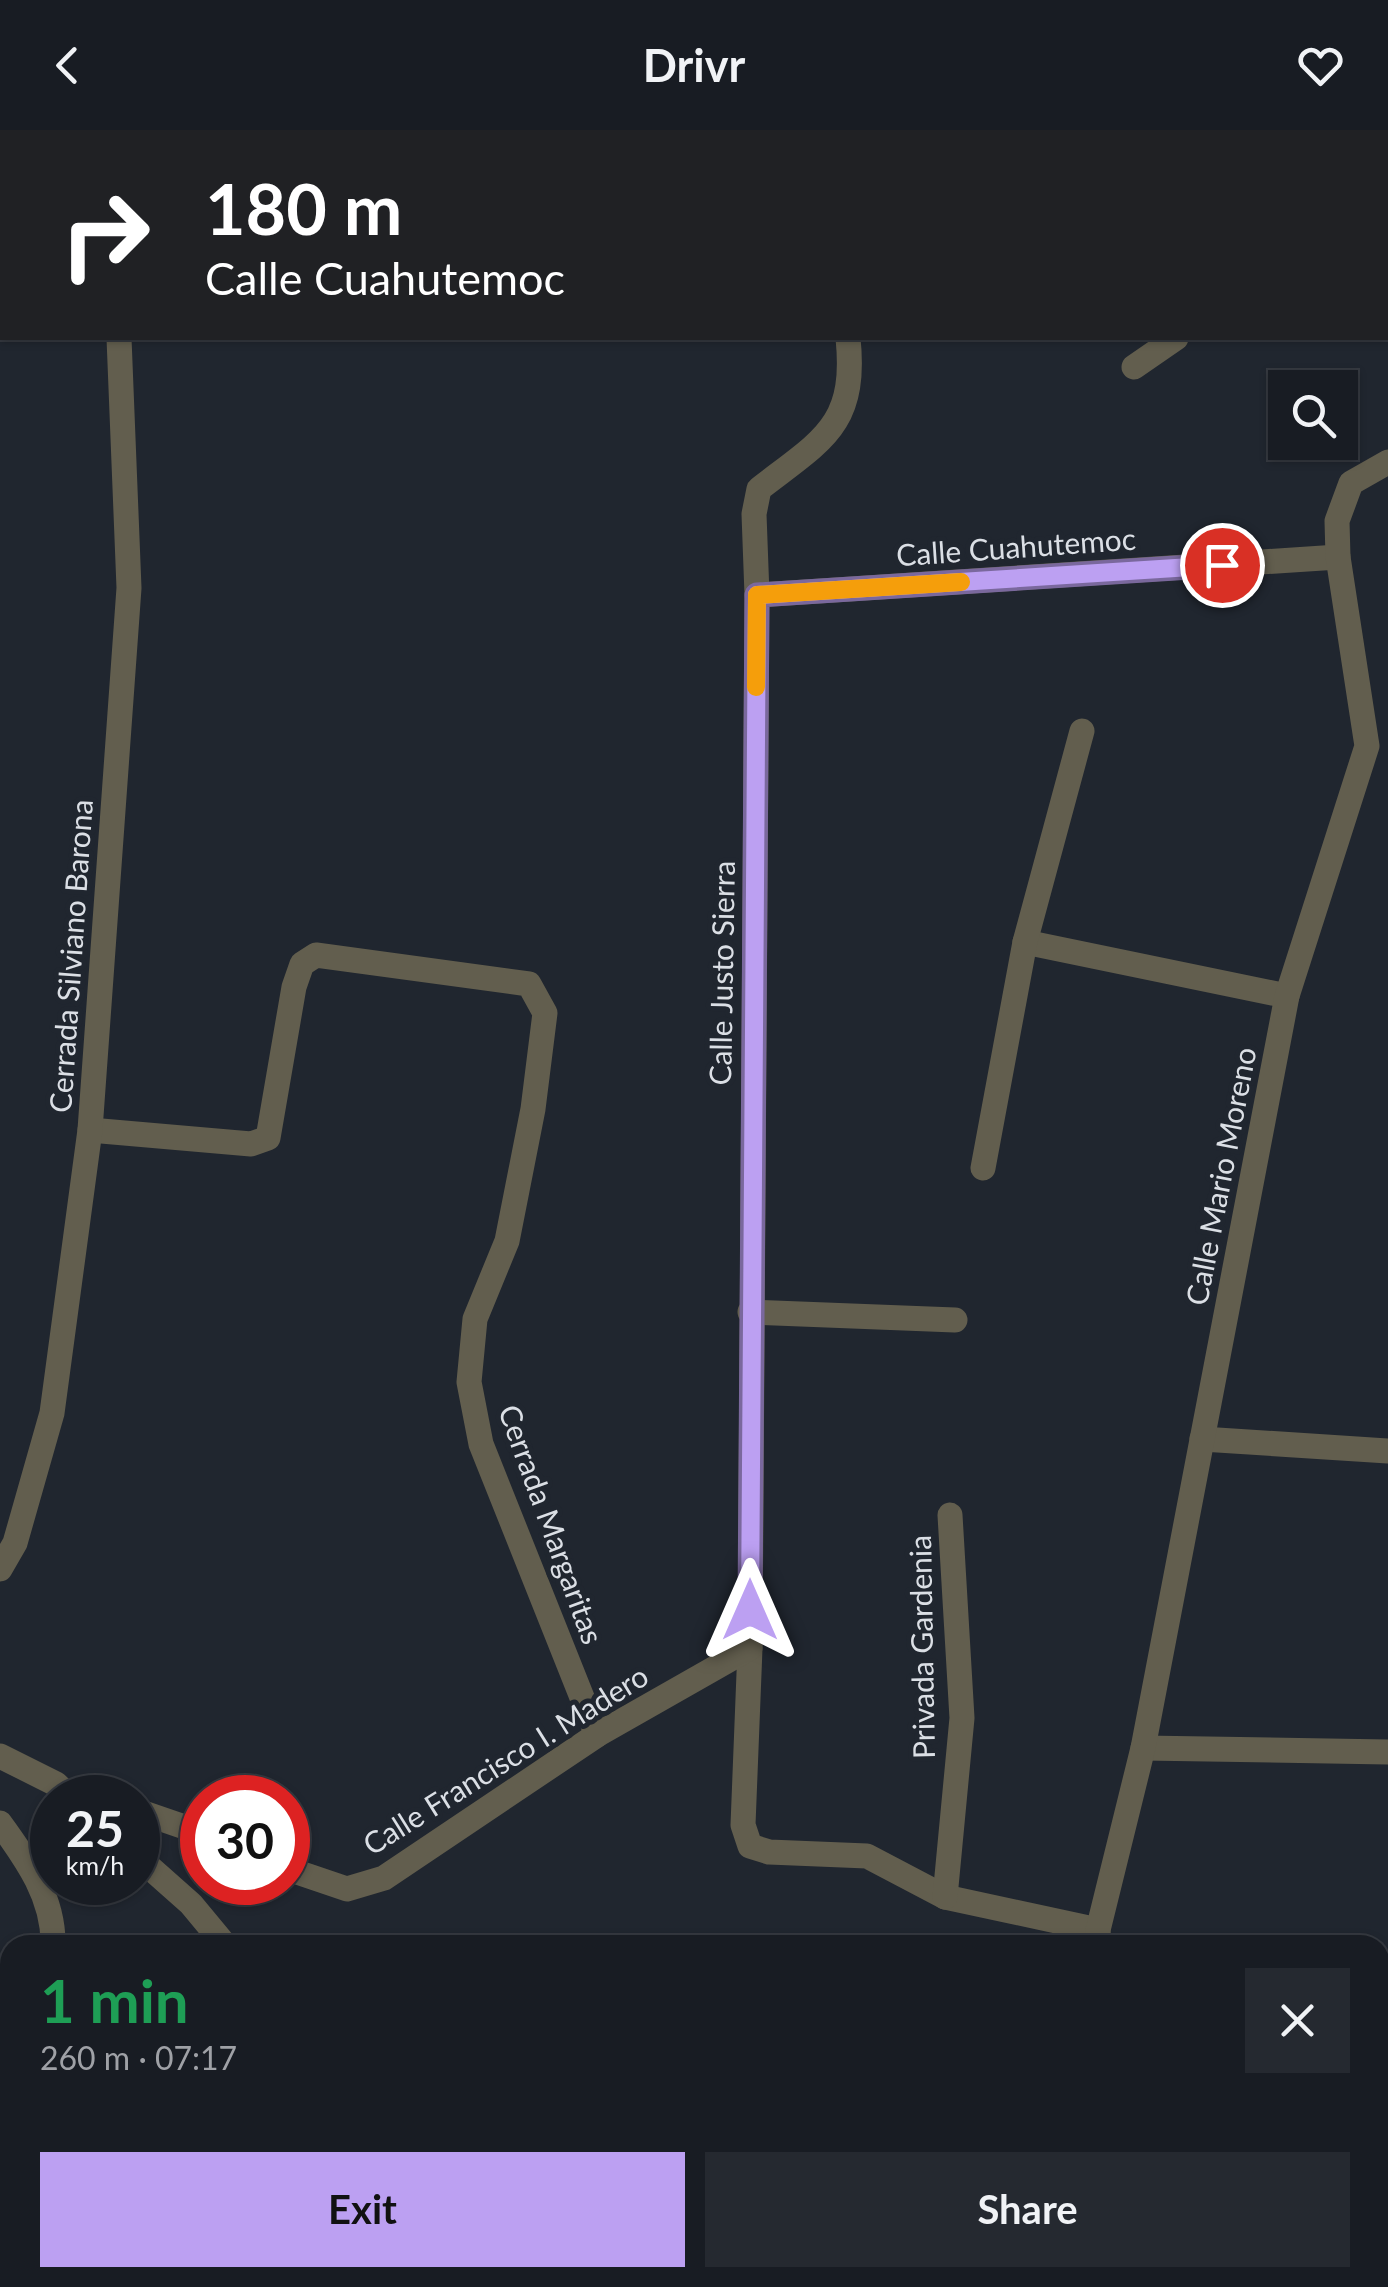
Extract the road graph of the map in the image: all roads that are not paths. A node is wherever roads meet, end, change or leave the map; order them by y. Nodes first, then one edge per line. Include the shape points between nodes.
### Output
1 (119, 340) edge
2 (848, 340) edge
3 (1173, 340) edge
4 (1134, 367) dead end
5 (1388, 462) edge
6 (1338, 557) junction
7 (757, 595) junction
8 (1082, 731) dead end
9 (1025, 942) junction
10 (1287, 996) junction
11 (90, 1130) junction
12 (983, 1168) dead end
13 (750, 1312) junction
14 (955, 1320) dead end
15 (1202, 1439) junction
16 (1388, 1452) edge
17 (950, 1515) dead end
18 (0, 1569) edge
19 (750, 1648) junction
20 (596, 1735) junction
21 (1143, 1748) junction
22 (1388, 1752) edge
23 (0, 1756) edge
24 (34, 1775) edge
25 (0, 1822) edge
26 (160, 1877) edge
27 (310, 1877) edge
28 (945, 1897) junction
29 (53, 1935) edge
30 (217, 1935) edge
31 (1090, 1935) edge
32 (1098, 1935) edge

1 - 11 street, Cerrada Silviano Barona via 129,588
2 - 7 street, Calle Justo Sierra via 852,376 841,414 826,438 759,489
3 - 4 street
5 - 6 street, Calle Mario Moreno via 1351,482 1337,521
6 - 7 street, Calle Cuahutemoc
6 - 10 street, Calle Mario Moreno via 1368,746
7 - 13 street, Calle Justo Sierra
8 - 9 street
9 - 10 street
9 - 12 street
10 - 15 street, Calle Mario Moreno
11 - 18 street, Cerrada Silviano Barona via 52,1413 15,1542
11 - 20 street, Cerrada Margaritas via 251,1144 268,1138 294,987 302,964 316,956 529,984 545,1014 533,1109 508,1241 476,1319 469,1382 482,1444
13 - 14 street
13 - 19 street, Calle Justo Sierra
15 - 16 street
15 - 21 street, Calle Mario Moreno
17 - 28 street, Privada Gardenia via 962,1718
19 - 20 street, Calle Francisco I. Madero
19 - 28 street, Calle Justo Sierra via 743,1825 750,1846 867,1856
20 - 27 street, Calle Francisco I. Madero via 384,1878 346,1890
21 - 22 street
21 - 32 street, Calle Mario Moreno
23 - 24 street
25 - 29 street via 54,1915
26 - 30 street
28 - 31 street

